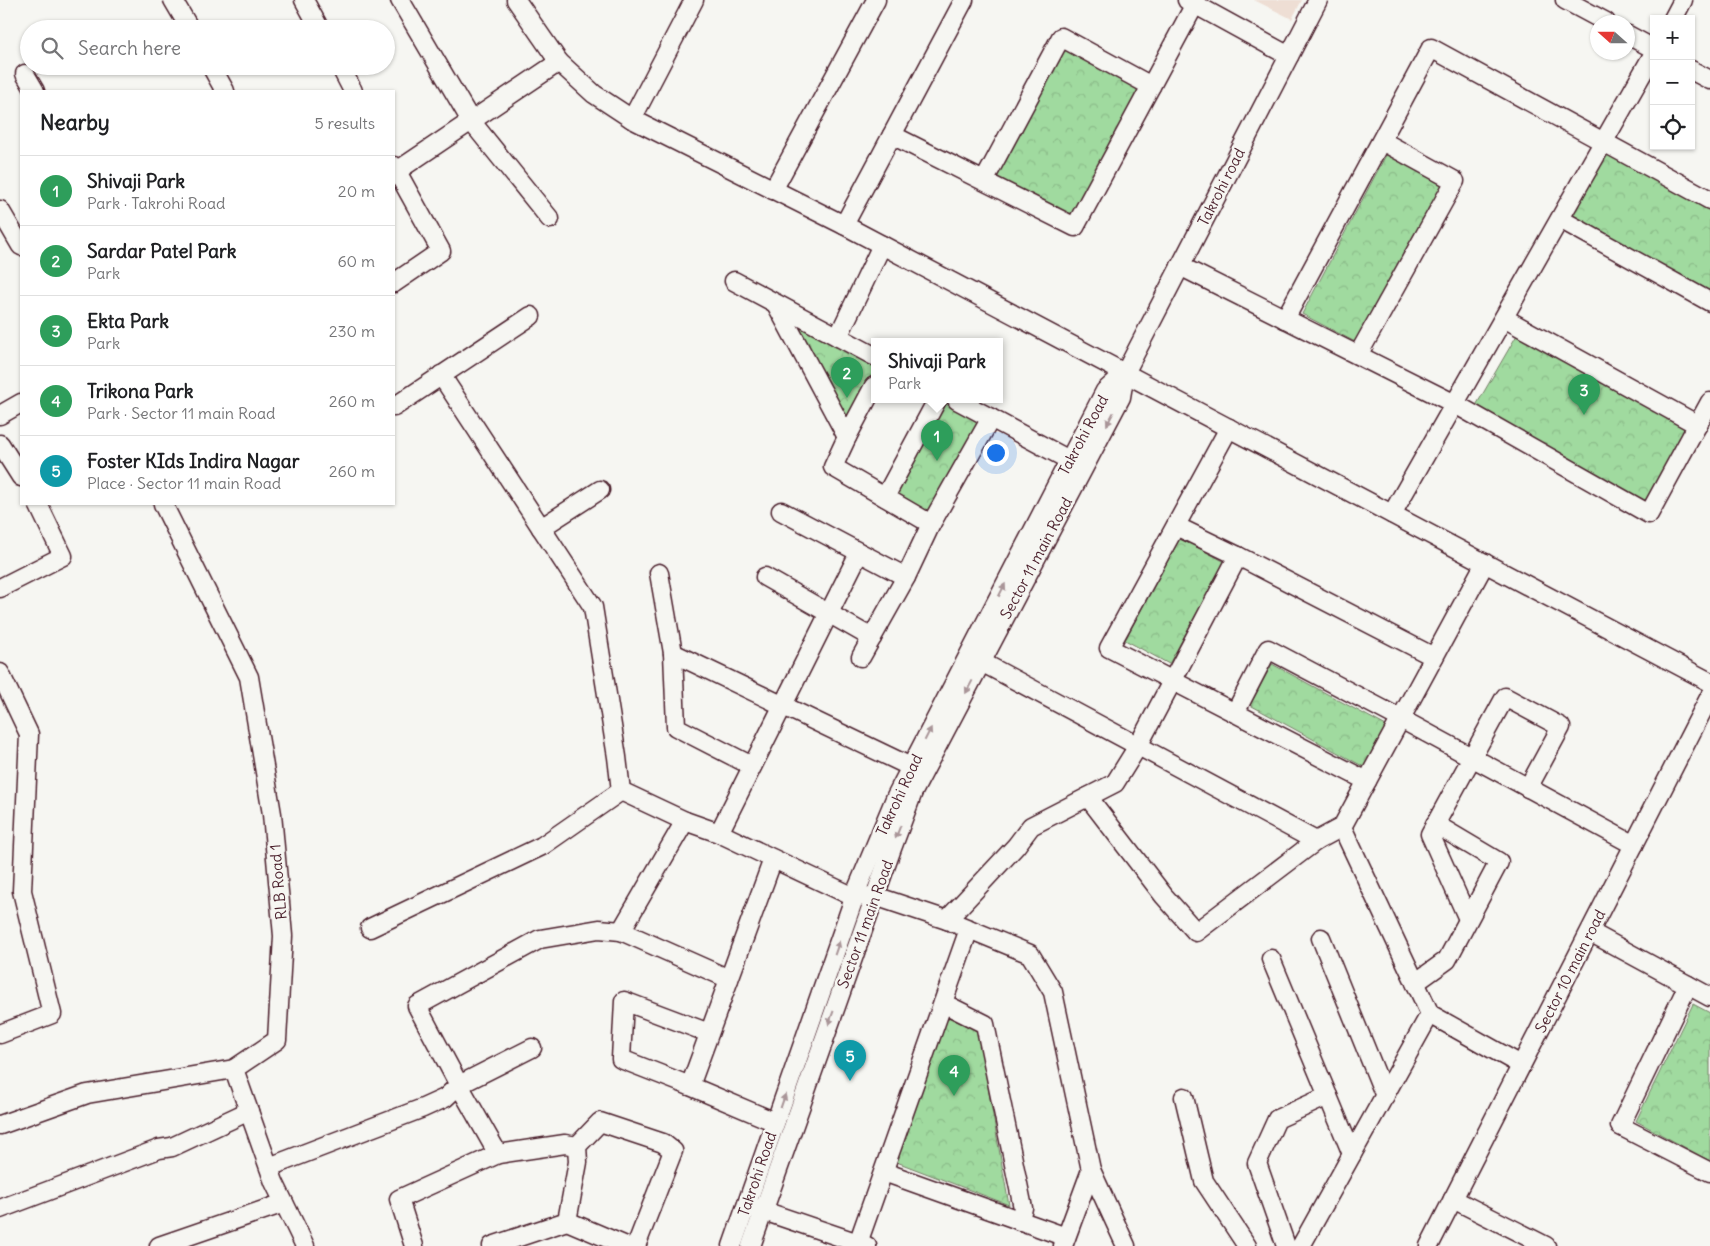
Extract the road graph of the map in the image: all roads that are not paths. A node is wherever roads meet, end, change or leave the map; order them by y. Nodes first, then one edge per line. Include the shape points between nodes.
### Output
1 (174, 0) edge
2 (304, 0) edge
3 (400, 0) edge
4 (516, 0) edge
5 (694, 0) edge
6 (876, 0) edge
7 (964, 0) edge
8 (1318, 0) edge
9 (1565, 0) edge
10 (1683, 0) edge
11 (1191, 2) edge
12 (1593, 15) edge
13 (1675, 15) edge
14 (185, 20) edge
15 (315, 20) edge
16 (1635, 38) edge
17 (1650, 47) edge
18 (1289, 56) junction
19 (1650, 60) edge
20 (560, 62) junction
21 (1695, 72) edge
22 (25, 75) edge
23 (216, 75) edge
24 (345, 75) edge
25 (1710, 80) edge
26 (1151, 86) junction
27 (34, 90) edge
28 (224, 90) edge
29 (353, 90) edge
30 (632, 118) junction
31 (471, 121) junction
32 (892, 135) junction
33 (1382, 141) junction
34 (1603, 142) junction
35 (395, 170) edge
36 (984, 181) junction
37 (773, 190) junction
38 (1710, 200) edge
39 (0, 210) edge
40 (550, 219) dead end
41 (1560, 219) junction
42 (844, 225) junction
43 (20, 244) edge
44 (882, 245) junction
45 (1180, 266) junction
46 (734, 281) dead end
47 (395, 282) edge
48 (1710, 302) edge
49 (776, 304) junction
50 (531, 316) dead end
51 (1285, 318) junction
52 (1504, 318) junction
53 (838, 337) junction
54 (871, 354) edge
55 (1358, 355) junction
56 (1125, 373) junction
57 (441, 375) junction
58 (871, 392) edge
59 (1710, 402) edge
60 (935, 403) edge
61 (962, 403) edge
62 (20, 404) edge
63 (1455, 404) junction
64 (395, 405) edge
65 (0, 415) edge
66 (991, 418) junction
67 (1698, 425) junction
68 (1229, 428) junction
69 (847, 437) junction
70 (0, 444) edge
71 (1069, 460) junction
72 (20, 475) edge
73 (600, 490) dead end
74 (885, 497) junction
75 (38, 505) edge
76 (164, 505) edge
77 (781, 511) dead end
78 (1392, 514) junction
79 (931, 524) junction
80 (1176, 526) junction
81 (541, 528) junction
82 (860, 553) junction
83 (1238, 556) junction
84 (1485, 563) junction
85 (659, 573) dead end
86 (765, 577) dead end
87 (906, 577) junction
88 (0, 588) edge
89 (828, 614) junction
90 (872, 638) junction
91 (673, 653) junction
92 (861, 657) dead end
93 (1434, 657) junction
94 (975, 659) junction
95 (0, 673) edge
96 (1172, 681) junction
97 (1710, 682) edge
98 (1710, 696) edge
99 (783, 706) junction
100 (1235, 713) junction
101 (1400, 718) junction
102 (1138, 746) junction
103 (1472, 757) junction
104 (752, 766) junction
105 (911, 767) junction
106 (1367, 781) junction
107 (1528, 788) junction
108 (622, 790) junction
109 (1088, 797) junction
110 (685, 821) junction
111 (1435, 824) junction
112 (1342, 827) junction
113 (719, 833) junction
114 (1316, 841) junction
115 (1634, 845) junction
116 (773, 858) junction
117 (875, 896) junction
118 (854, 897) junction
119 (1468, 919) junction
120 (947, 920) junction
121 (370, 928) dead end
122 (969, 930) junction
123 (622, 931) junction
124 (1590, 932) junction
125 (1321, 938) dead end
126 (1271, 959) dead end
127 (729, 979) junction
128 (1415, 983) junction
129 (1688, 985) junction
130 (1710, 997) edge
131 (943, 1003) junction
132 (1430, 1014) junction
133 (709, 1033) junction
134 (0, 1034) edge
135 (532, 1048) dead end
136 (1521, 1065) junction
137 (234, 1069) junction
138 (459, 1085) junction
139 (690, 1086) junction
140 (1328, 1096) junction
141 (1385, 1096) junction
142 (1184, 1097) dead end
143 (249, 1111) junction
144 (775, 1122) junction
145 (0, 1125) edge
146 (577, 1146) junction
147 (498, 1154) junction
148 (1352, 1154) junction
149 (269, 1166) junction
150 (1091, 1170) junction
151 (884, 1172) junction
152 (1710, 1172) edge
153 (1453, 1199) junction
154 (284, 1203) junction
155 (746, 1205) junction
156 (0, 1209) edge
157 (763, 1210) junction
158 (1019, 1220) junction
159 (567, 1221) junction
160 (1064, 1242) edge
161 (863, 1244) edge
162 (159, 1246) edge
163 (305, 1246) edge
164 (414, 1246) edge
165 (492, 1246) edge
166 (626, 1246) edge
167 (636, 1246) edge
168 (732, 1246) edge
169 (751, 1246) edge
170 (1126, 1246) edge
171 (1247, 1246) edge
172 (1286, 1246) edge
173 (1301, 1246) edge
174 (1429, 1246) edge
175 (1546, 1246) edge

1 - 14 street
2 - 15 street
3 - 31 street
4 - 20 street
5 - 30 street
6 - 37 street
7 - 32 street
8 - 18 street, Takrohi road
9 - 12 street
10 - 13 street
11 - 18 street
11 - 26 street
16 - 17 street
18 - 45 street, Takrohi road
19 - 34 street
20 - 30 street via 594,94
20 - 31 street
21 - 25 street
22 - 27 street
23 - 28 street
24 - 29 street
26 - 36 street via 1076,227
26 - 36 street via 1060,38
30 - 37 street
31 - 35 street
31 - 40 street
32 - 36 street
32 - 42 street
33 - 34 street via 1431,48
33 - 51 street
33 - 55 street via 1455,181
34 - 38 street
34 - 41 street
35 - 47 street via 441,251
37 - 42 street
39 - 43 street
41 - 48 street
41 - 52 street
42 - 44 street
44 - 53 street
44 - 56 street
45 - 51 street
45 - 56 street, Takrohi road
46 - 49 street
49 - 53 street
49 - 69 street
50 - 57 street
51 - 55 street
52 - 63 street
52 - 67 street
53 - 54 street
55 - 63 street
56 - 68 street
56 - 71 street, Takrohi Road via 1105,391
56 -> 94 street, Sector 11 main Road via 1121,397
57 - 64 street
57 - 81 street
58 - 69 street
59 - 67 street
60 - 74 street
61 - 66 street
62 - 65 street
63 - 67 street via 1649,514
63 - 78 street
66 - 71 street
66 - 79 street
68 - 78 street
68 - 80 street
69 - 74 street via 834,467
70 - 72 street
94 -> 71 street, Takrohi Road
73 - 81 street
74 - 79 street
75 - 88 street via 63,556
76 - 137 street, RLB Road 1 via 249,677 272,814 283,936 277,1040
77 - 82 street
78 - 84 street
79 - 87 street
80 - 83 street
80 - 96 street via 1109,648
81 - 108 street via 593,607
82 - 87 street
82 - 89 street
83 - 93 street
83 - 96 street
84 - 93 street
84 - 97 street
85 - 91 street
86 - 89 street
87 - 90 street
89 - 90 street
89 - 99 street
90 - 92 street
91 - 99 street
91 - 104 street via 676,727
93 - 101 street
94 - 102 street
105 -> 94 street, Takrohi Road
94 -> 117 street, Sector 11 main Road via 913,792
95 - 134 street via 29,734 22,891 52,1014
96 - 100 street
96 - 102 street
98 - 115 street, Sector 10 main road
99 - 104 street
99 - 105 street
100 - 101 street via 1268,649
100 - 106 street
101 - 103 street
101 - 106 street
102 - 109 street via 1115,783
102 - 114 street
103 - 107 street
103 - 107 street via 1505,697 1560,728
103 - 111 street
104 - 113 street
105 - 118 street, Takrohi Road
106 - 112 street
107 - 115 street
108 - 110 street
108 - 121 street via 542,846
109 - 114 street via 1196,932
109 - 120 street via 1031,826
110 - 113 street
110 - 123 street
111 - 119 street via 1430,834
111 - 119 street via 1499,862
112 - 114 street
112 - 128 street
113 - 116 street
115 - 124 street, Sector 10 main road
116 - 118 street
116 - 127 street
117 - 118 street
117 - 120 street
117 -> 157 street, Sector 11 main Road
144 -> 118 street, Takrohi Road
119 - 128 street via 1447,960
120 - 122 street
122 - 131 street
122 - 150 street via 1030,954 1053,992
123 - 127 street
123 - 138 street via 599,929 540,939 417,1006
124 - 129 street
124 - 136 street, Sector 10 main road
125 - 141 street
126 - 140 street
127 - 133 street
128 - 132 street
129 - 130 street
129 - 152 street via 1620,1126
131 - 151 street
131 - 158 street via 985,1024 1023,1208
132 - 136 street
132 - 141 street
133 - 139 street
133 - 139 street via 624,1001 621,1059
135 - 138 street
136 - 153 street, Sector 10 main road
137 - 143 street
137 - 145 street via 87,1094
138 - 147 street
138 - 149 street via 445,1098 423,1108
139 - 144 street
140 - 148 street
140 - 172 street via 1278,1119 1257,1163
141 - 148 street
142 - 171 street via 1204,1181
143 - 149 street
143 - 156 street via 172,1147 159,1149
144 - 155 street, Takrohi Road
146 - 147 street via 565,1144
146 - 159 street via 578,1162
146 - 167 street via 600,1122 663,1142 673,1151
147 - 164 street via 399,1200
148 - 173 street
149 - 154 street
150 - 160 street
150 - 170 street
151 - 158 street
151 - 161 street
153 - 174 street, Sector 10 main road
153 - 175 street
154 - 162 street
154 - 163 street
155 - 157 street
155 - 168 street, Takrohi Road
157 - 161 street
157 - 169 street, Sector 11 main Road
158 - 160 street
159 - 165 street
159 - 166 street

